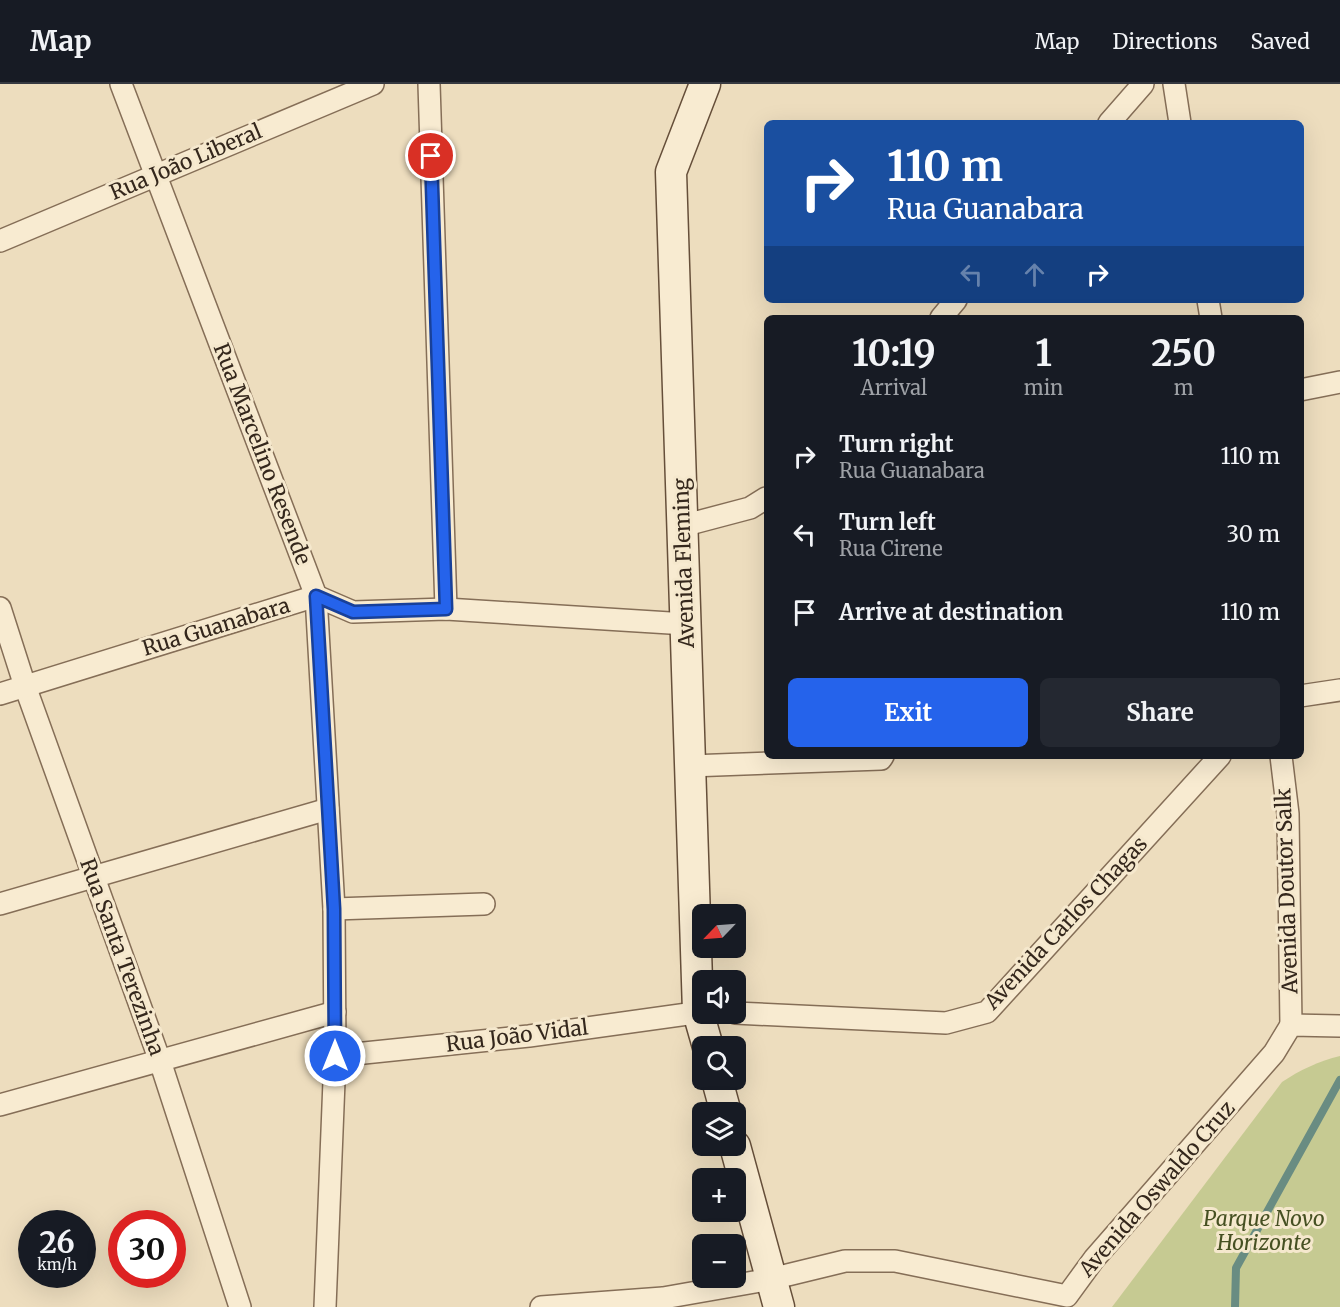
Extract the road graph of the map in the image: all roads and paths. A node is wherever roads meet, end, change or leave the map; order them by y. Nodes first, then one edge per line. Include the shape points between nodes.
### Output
1 (120, 84) edge
2 (373, 84) edge
3 (429, 84) edge
4 (705, 84) edge
5 (1143, 84) edge
6 (1174, 84) edge
7 (1113, 120) edge
8 (1180, 120) edge
9 (156, 175) junction
10 (0, 241) edge
11 (954, 303) edge
12 (944, 315) edge
13 (1340, 382) edge
14 (1304, 389) edge
15 (764, 499) edge
16 (682, 526) junction
17 (316, 596) junction
18 (0, 608) edge
19 (446, 609) junction
20 (686, 624) junction
21 (25, 686) junction
22 (1340, 690) edge
23 (0, 694) edge
24 (1304, 695) edge
25 (881, 759) edge
26 (1217, 759) edge
27 (1281, 759) edge
28 (690, 766) junction
29 (328, 809) junction
30 (93, 877) junction
31 (0, 904) edge
32 (484, 904) dead end
33 (334, 909) junction
34 (698, 970) edge
35 (335, 1012) junction
36 (692, 1013) edge
37 (746, 1014) edge
38 (1291, 1025) junction
39 (1340, 1026) edge
40 (335, 1056) junction
41 (160, 1061) junction
42 (0, 1105) edge
43 (738, 1156) edge
44 (775, 1293) edge
45 (1066, 1301) edge
46 (240, 1307) edge
47 (325, 1307) edge
48 (542, 1307) edge

1 - 9 street, Rua Marcelino Resende
2 - 9 street, Rua João Liberal
3 - 19 street
4 - 16 street, Avenida Fleming via 671,172
5 - 7 street
6 - 8 street
9 - 10 street, Rua João Liberal
9 - 17 street, Rua Marcelino Resende
11 - 12 street
13 - 14 street
15 - 16 street via 750,508
16 - 20 street, Avenida Fleming
17 - 19 street, Rua Guanabara via 353,612
17 - 21 street, Rua Guanabara
17 - 29 street, Rua Marcelino Resende
18 - 21 street, Rua Santa Terezinha
19 - 20 street, Rua Guanabara
20 - 28 street, Avenida Fleming
21 - 23 street, Rua Guanabara
21 - 30 street, Rua Santa Terezinha
22 - 24 street
25 - 28 street
26 - 37 street, Avenida Carlos Chagas via 987,1012 946,1023
27 - 38 street, Avenida Doutor Salk via 1287,814
28 - 34 street, Avenida Fleming
29 - 30 street
29 - 33 street, Rua Marcelino Resende
30 - 31 street
30 - 41 street, Rua Santa Terezinha
32 - 33 street
33 - 35 street, Rua Marcelino Resende
35 - 40 street, Rua Marcelino Resende
35 - 41 street
36 - 40 street, Rua João Vidal via 529,1036
38 - 39 street
38 - 45 street, Avenida Oswaldo Cruz via 1274,1053 1094,1259
40 - 47 street, Rua Marcelino Resende
41 - 42 street
41 - 46 street, Rua Santa Terezinha
43 - 44 street
44 - 45 street, Avenida Oswaldo Cruz via 845,1261 895,1261
44 - 48 street, Avenida Oswaldo Cruz

